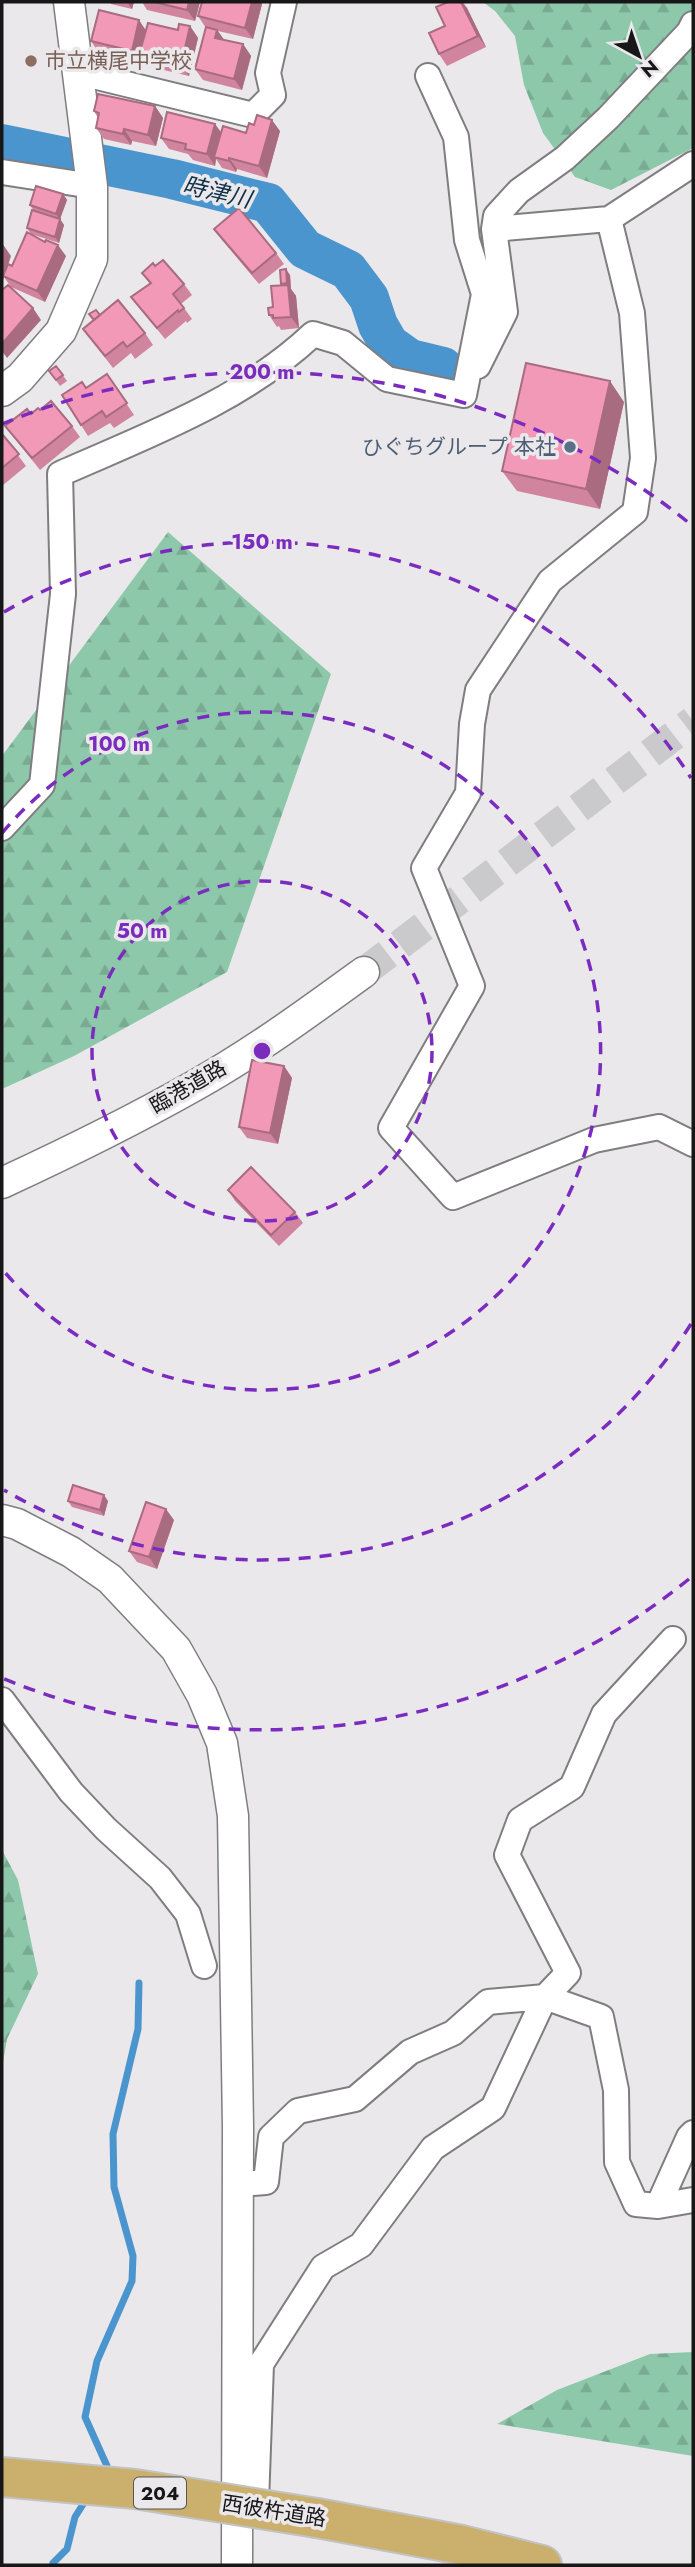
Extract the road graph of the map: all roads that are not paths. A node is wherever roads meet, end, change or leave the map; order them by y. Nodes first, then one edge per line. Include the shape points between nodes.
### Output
1 (69, 2) edge
2 (284, 2) edge
3 (693, 24) edge
4 (76, 72) junction
5 (428, 76) dead end
6 (693, 164) edge
7 (5, 177) edge
8 (92, 186) junction
9 (609, 219) junction
10 (494, 229) junction
11 (2, 391) edge
12 (464, 395) junction
13 (2, 828) edge
14 (364, 972) tunnel mouth
15 (693, 1144) edge
16 (2, 1183) edge
17 (2, 1520) edge
18 (673, 1639) dead end
19 (2, 1700) edge
20 (204, 1966) dead end
21 (545, 1997) junction
22 (693, 2133) edge
23 (238, 2185) junction
24 (693, 2200) edge
25 (658, 2206) junction
26 (2, 2477) edge
27 (237, 2513) junction
28 (237, 2565) edge
29 (542, 2565) edge

1 - 4 street
2 - 4 street via 268,72 273,95 253,115
3 - 10 street via 608,118 565,158 519,191 496,216
4 - 8 street
5 - 12 street via 456,137 467,240 484,294
6 - 9 street
7 - 8 street
8 - 11 street via 92,259 61,331 20,378
9 - 10 street
9 - 15 street via 632,313 643,458 635,512 550,580 478,690 468,793 424,868 471,986 391,1128 453,1197 594,1140 659,1127
10 - 12 street via 505,312
12 - 13 street via 387,379 343,343 313,334 287,359 195,415 60,474 62,594 41,785
14 - 16 street, 臨港道路 via 195,1085
17 - 23 street via 71,1552 110,1579 176,1649 222,1743 233,1816
18 - 21 street via 604,1714 572,1787 520,1821 507,1855 568,1973
19 - 20 street via 71,1792 160,1878 188,1914
21 - 23 street via 488,2002 453,2033 410,2052 355,2098 298,2111 271,2137 266,2182
21 - 25 street via 601,2017 616,2090 617,2162 636,2204
21 - 27 street via 493,2108 433,2148 361,2245 323,2267 261,2364 256,2503
22 - 25 street
23 - 27 street
24 - 25 street
26 - 29 highway, 西彼杵道路 / 204, bridge via 135,2489 317,2518
27 - 28 street

